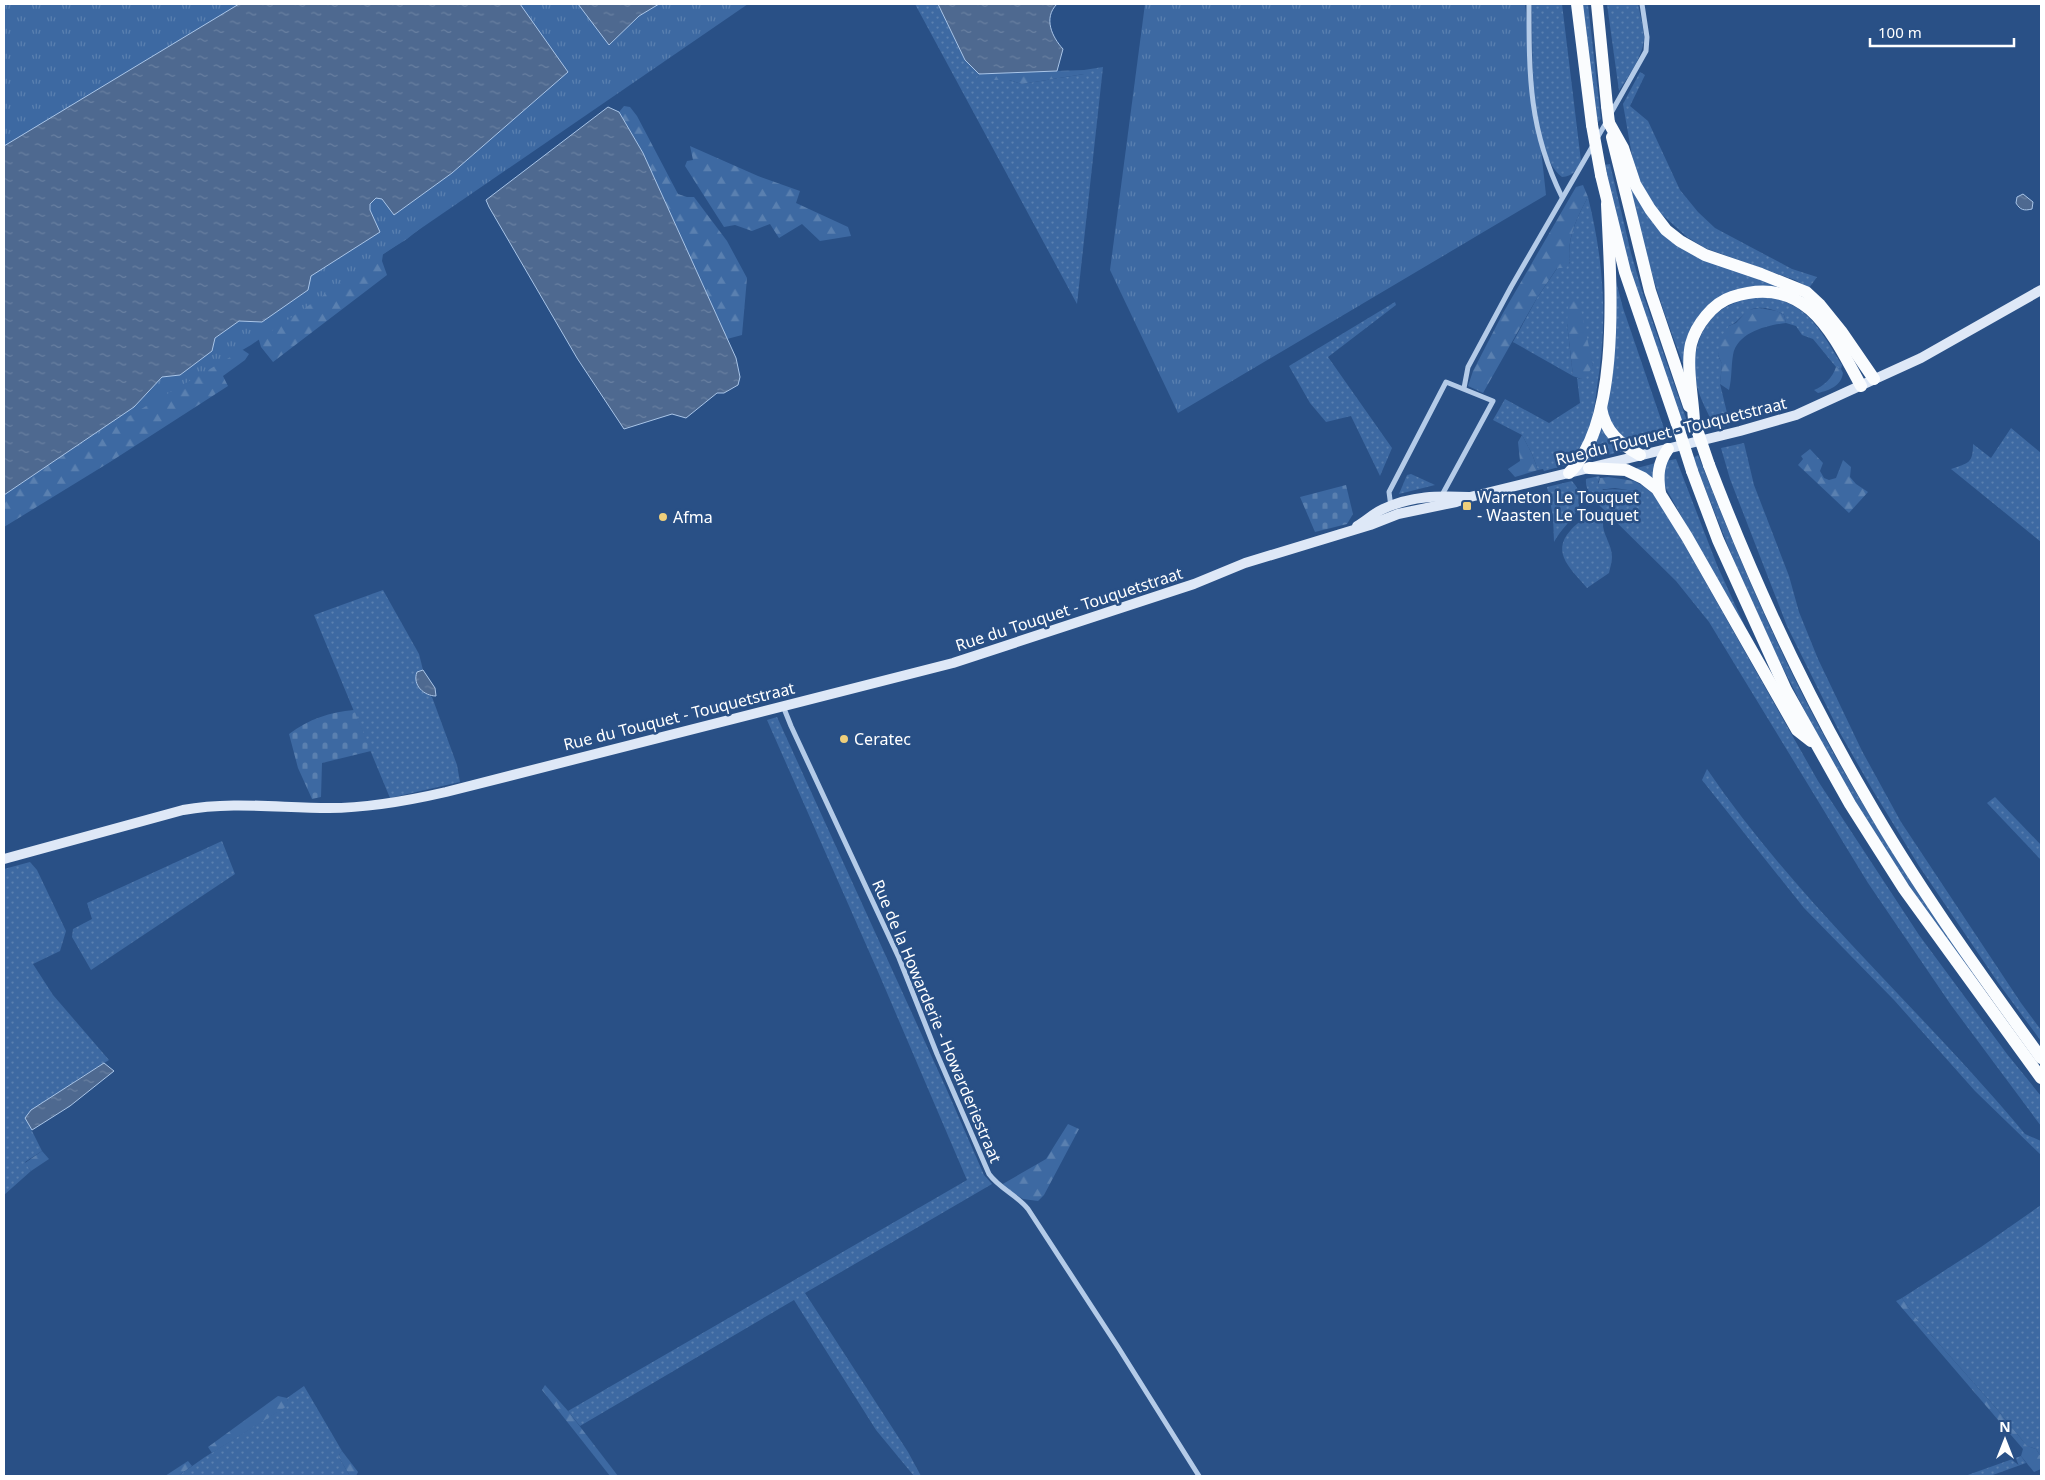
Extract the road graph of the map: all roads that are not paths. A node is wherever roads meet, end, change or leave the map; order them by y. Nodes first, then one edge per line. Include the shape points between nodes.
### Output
1 (1529, 4) edge
2 (1577, 4) edge
3 (1597, 4) edge
4 (1642, 4) edge
5 (1609, 123) junction
6 (1562, 198) junction
7 (1607, 204) junction
8 (2041, 290) edge
9 (1874, 379) junction
10 (1861, 386) junction
11 (1464, 388) junction
12 (1600, 406) junction
13 (1694, 420) junction
14 (1668, 448) junction
15 (1640, 455) junction
16 (1589, 468) junction
17 (1568, 472) junction
18 (1660, 493) junction
19 (1442, 495) junction
20 (1466, 498) junction
21 (1390, 506) junction
22 (1398, 514) junction
23 (1348, 532) junction
24 (783, 705) junction
25 (1815, 744) junction
26 (4, 859) edge
27 (2041, 1058) edge
28 (2041, 1078) edge
29 (1199, 1476) edge

1 - 6 street via 1530,81 1538,137 1549,172
2 - 7 highway, bridge via 1592,126
3 - 5 highway, bridge
4 - 6 street via 1646,51
5 - 9 highway via 1635,184 1666,230 1706,255 1806,292 1841,331
5 - 13 highway via 1650,291
6 - 11 street via 1468,367
7 - 12 highway via 1611,305 1609,349
7 - 25 highway, bridge via 1625,272 1718,540 1786,690
8 - 9 main road, Rue du Touquet - Touquetstraat via 1921,358
9 - 10 main road, Rue du Touquet - Touquetstraat
10 - 13 highway via 1828,331 1807,306 1779,292 1747,292 1728,298 1713,309 1700,324 1691,344
10 - 14 main road, Rue du Touquet - Touquetstraat via 1796,415
11 - 19 street via 1493,401
11 - 21 street via 1446,382 1389,492
12 - 15 highway via 1612,435
12 - 17 highway via 1588,447
13 - 27 highway, bridge via 1755,580 1836,744 1937,910
14 - 15 main road, Rue du Touquet - Touquetstraat
14 - 18 highway via 1658,470
15 - 16 main road, Rue du Touquet - Touquetstraat
16 - 17 main road, Rue du Touquet - Touquetstraat
16 - 18 highway via 1626,470 1643,478
17 - 20 main road, Rue du Touquet - Touquetstraat
18 - 25 highway via 1797,730
19 - 20 main road, Rue du Touquet - Touquetstraat
19 - 21 main road, Rue du Touquet - Touquetstraat via 1420,497
20 - 22 main road, Rue du Touquet - Touquetstraat
21 - 22 street
21 - 23 main road, Rue du Touquet - Touquetstraat
22 - 23 main road, Rue du Touquet - Touquetstraat
23 - 24 main road, Rue du Touquet - Touquetstraat via 987,653
24 - 26 main road, Rue du Touquet - Touquetstraat via 416,799 337,808 202,807
24 - 29 street, Rue de la Howarderie - Howarderiestraat via 899,958 936,1054 989,1174 1028,1209
25 - 28 highway via 1904,889

